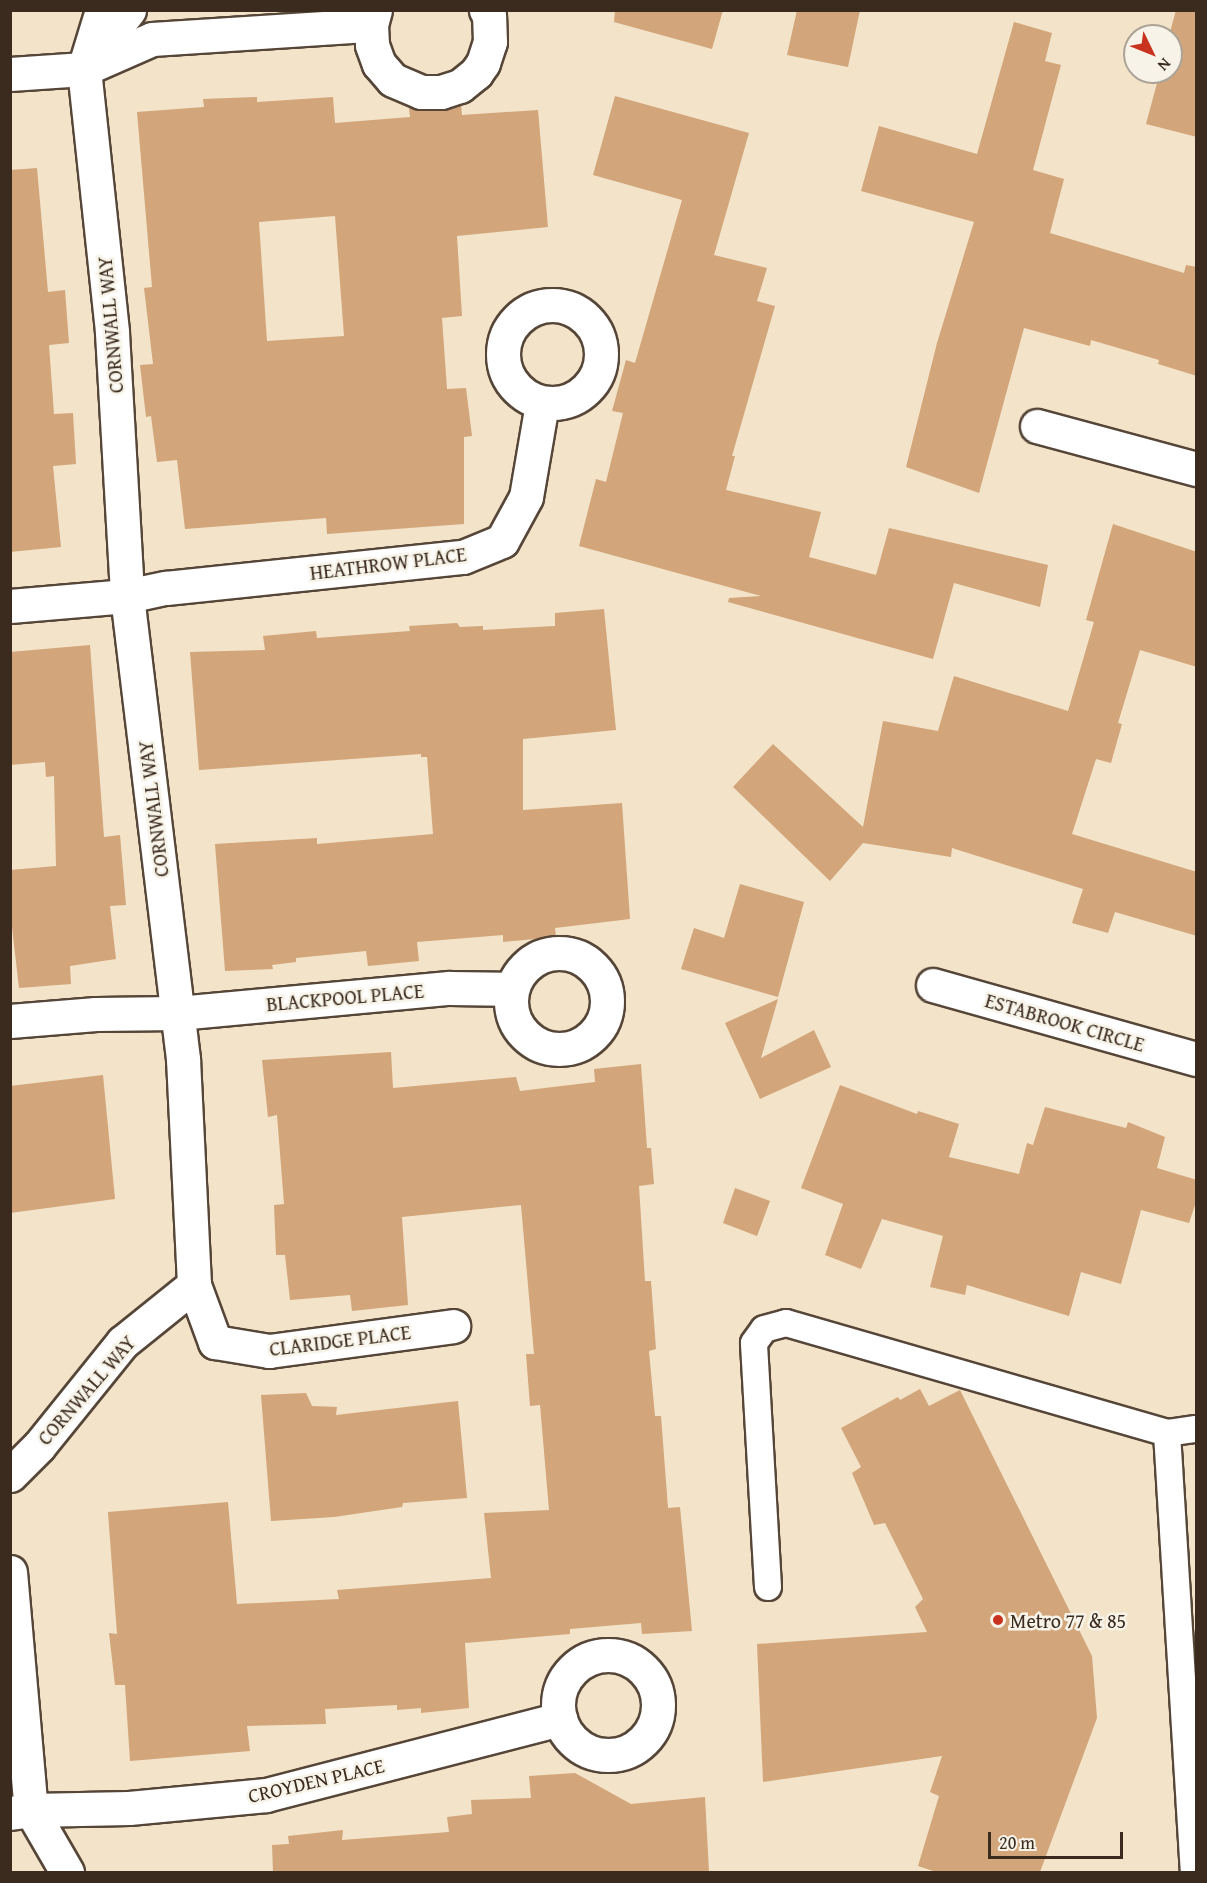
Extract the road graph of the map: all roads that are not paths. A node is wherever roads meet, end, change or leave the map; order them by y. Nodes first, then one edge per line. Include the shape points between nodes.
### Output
1 (102, 10) edge
2 (129, 10) edge
3 (486, 10) edge
4 (373, 18) edge
5 (84, 69) junction
6 (10, 74) edge
7 (542, 403) dead end
8 (1037, 426) dead end
9 (1197, 469) edge
10 (127, 596) junction
11 (10, 606) edge
12 (933, 986) dead end
13 (512, 989) dead end
14 (178, 1013) junction
15 (10, 1021) edge
16 (1197, 1059) edge
17 (194, 1286) junction
18 (453, 1326) dead end
19 (1197, 1429) edge
20 (1167, 1433) junction
21 (10, 1475) edge
22 (10, 1572) edge
23 (768, 1587) dead end
24 (560, 1719) dead end
25 (21, 1811) edge
26 (67, 1872) edge
27 (1194, 1872) edge

1 - 5 street, CORNWALL WAY
2 - 5 street
3 - 4 street via 490,42 483,63 460,86 441,92 421,92 393,80 375,55
4 - 5 street via 152,39
5 - 6 street
5 - 10 street, CORNWALL WAY via 112,333
7 - 10 street, HEATHROW PLACE via 526,497 502,541 464,557 166,588
8 - 9 street
10 - 11 street, HEATHROW PLACE
10 - 14 street, CORNWALL WAY
12 - 16 street, ESTABROOK CIRCLE
13 - 14 street, BLACKPOOL PLACE via 449,988
14 - 15 street, BLACKPOOL PLACE
14 - 17 street, CORNWALL WAY
17 - 18 street, CLARIDGE PLACE via 215,1342 269,1351
17 - 21 street, CORNWALL WAY via 123,1342 39,1446
19 - 20 lane
20 - 23 lane via 786,1323 764,1329 754,1343
20 - 27 lane
22 - 25 street
24 - 25 street, CROYDEN PLACE via 266,1795 129,1808
25 - 26 street

